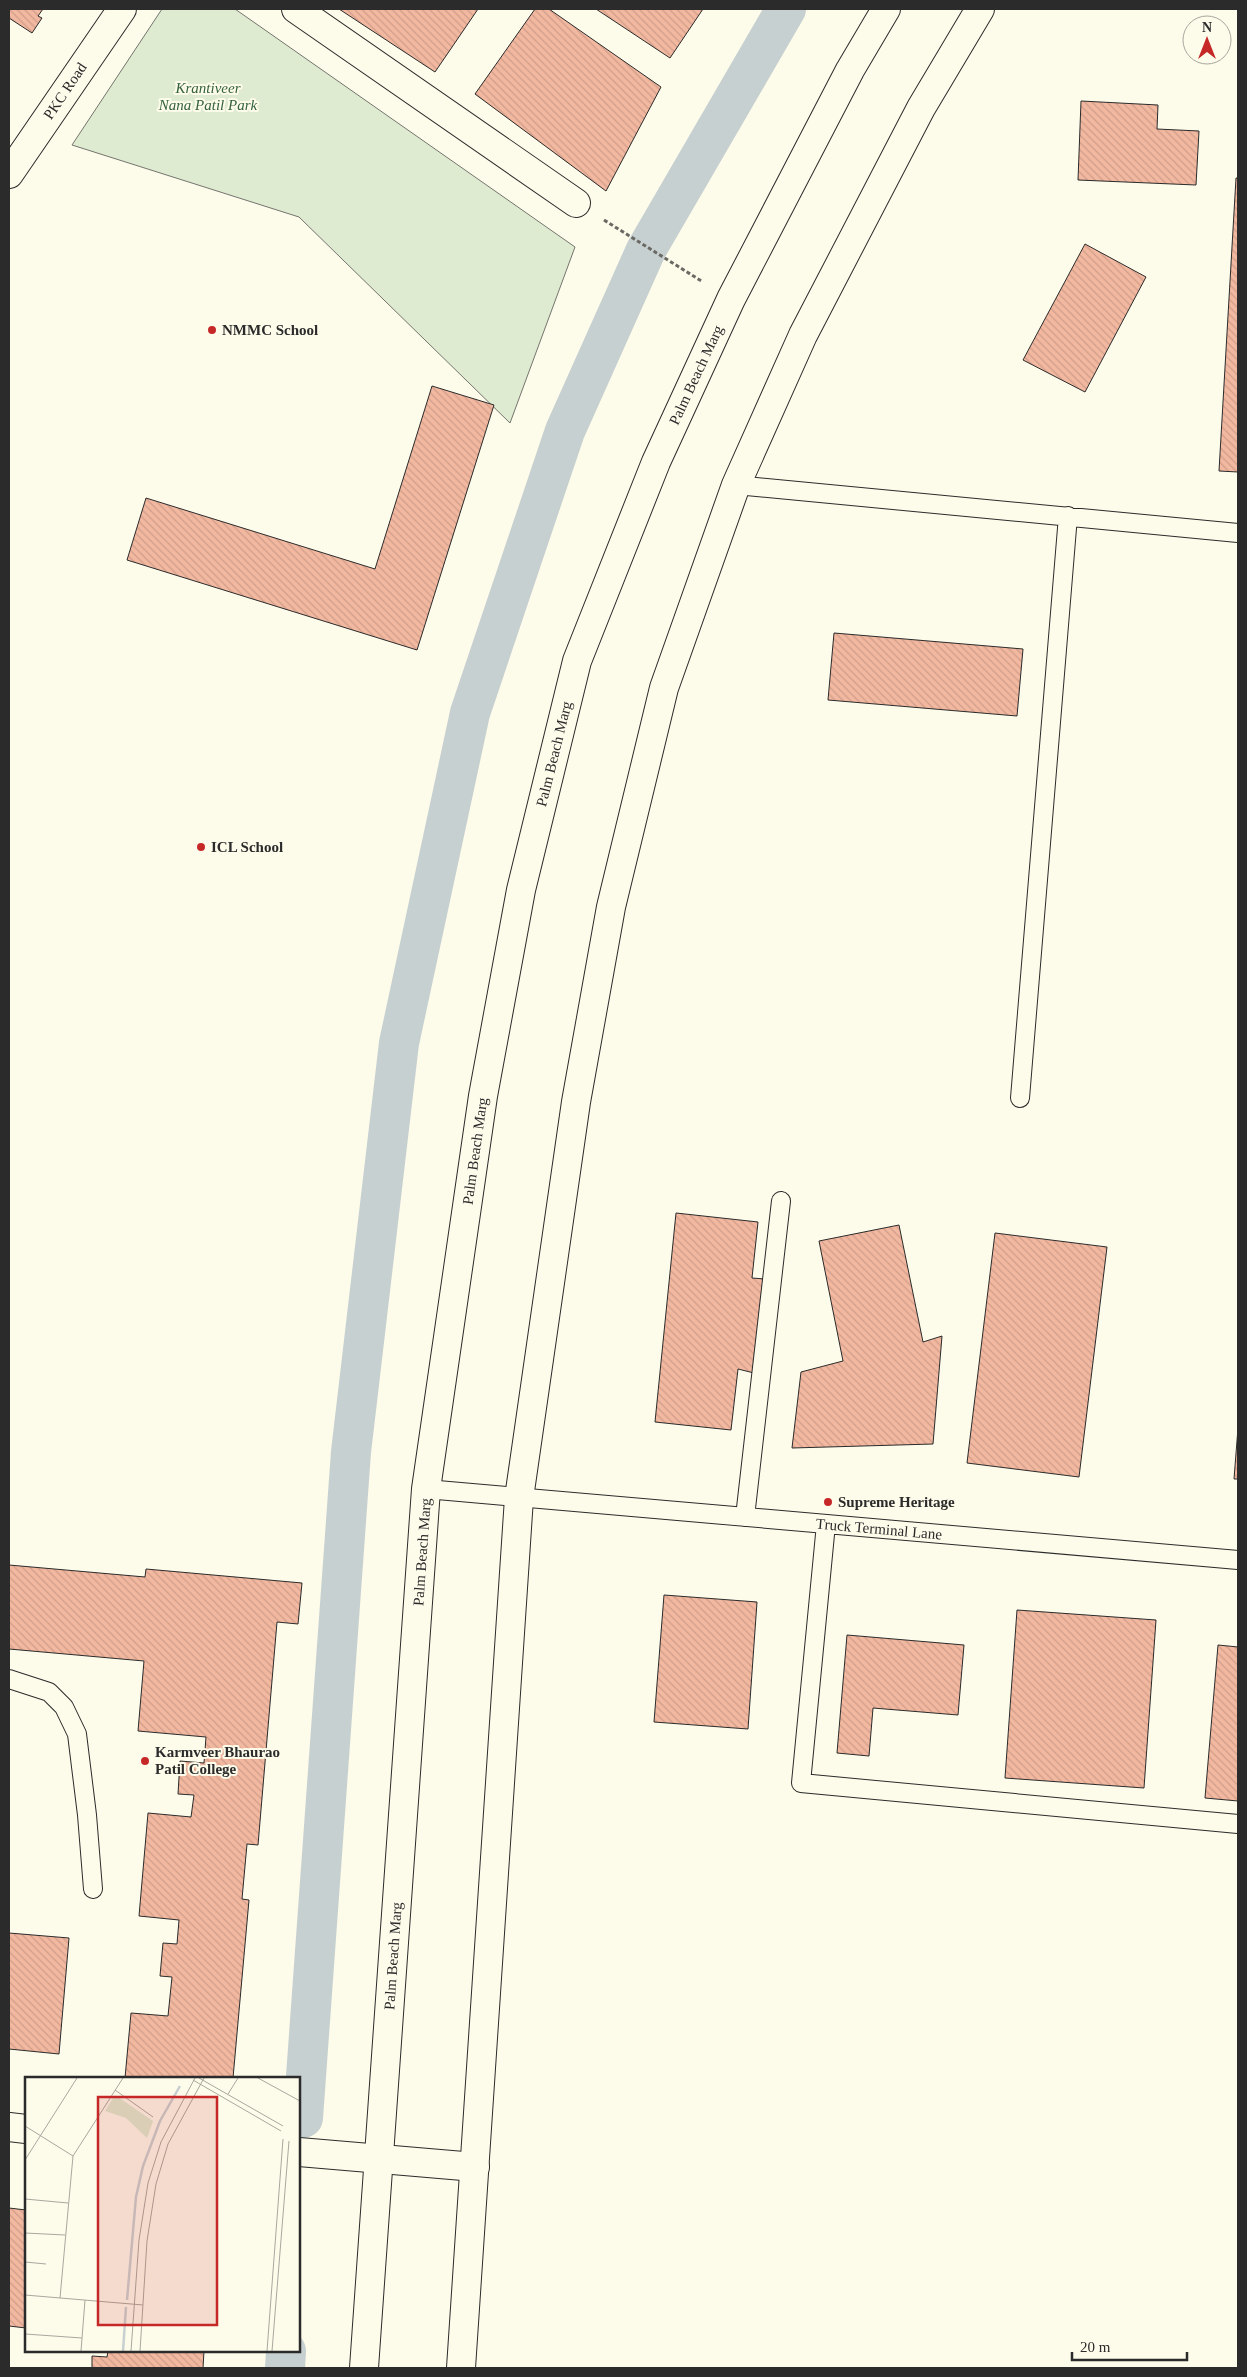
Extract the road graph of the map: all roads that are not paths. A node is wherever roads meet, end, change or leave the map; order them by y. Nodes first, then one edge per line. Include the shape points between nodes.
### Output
1 (122, 9) edge
2 (296, 9) edge
3 (886, 9) edge
4 (980, 9) edge
5 (9, 174) edge
6 (576, 203) road end
7 (736, 485) junction
8 (1068, 516) junction
9 (1238, 533) edge
10 (1020, 1098) dead end
11 (781, 1201) dead end
12 (426, 1489) junction
13 (520, 1498) junction
14 (745, 1517) junction
15 (826, 1524) junction
16 (1238, 1560) edge
17 (9, 1679) edge
18 (1238, 1824) edge
19 (93, 1889) dead end
20 (9, 2127) edge
21 (25, 2129) edge
22 (300, 2152) edge
23 (379, 2158) junction
24 (475, 2167) junction
25 (364, 2368) edge
26 (461, 2368) edge

1 - 5 main road, PKC Road
2 - 6 main road
3 - 12 main road, Palm Beach Marg via 850,70 731,299 656,462 577,661 521,890 483,1096
4 - 7 main road via 921,108 803,335
7 - 8 lane
7 - 13 main road via 664,688 611,907 576,1102
8 - 9 lane
8 - 10 lane
11 - 14 lane
12 - 13 lane, Truck Terminal Lane
12 - 23 main road, Palm Beach Marg
13 - 14 lane, Truck Terminal Lane
13 - 24 main road
14 - 15 lane, Truck Terminal Lane
15 - 16 lane, Truck Terminal Lane
15 - 18 lane via 801,1783
17 - 19 lane via 49,1692 64,1707 77,1734
20 - 21 main road
22 - 23 main road
23 - 24 main road
23 - 25 main road, Palm Beach Marg
24 - 26 main road

